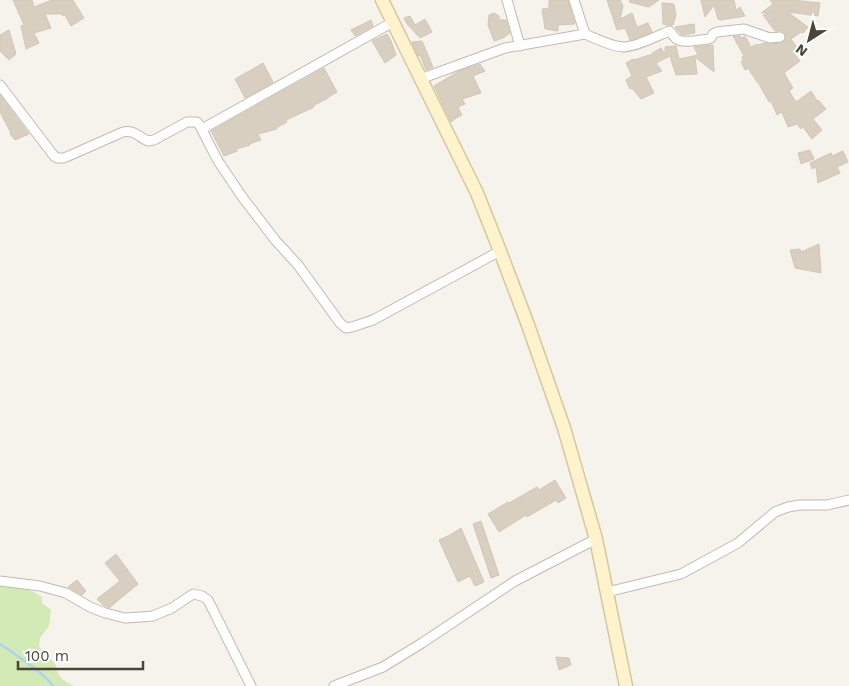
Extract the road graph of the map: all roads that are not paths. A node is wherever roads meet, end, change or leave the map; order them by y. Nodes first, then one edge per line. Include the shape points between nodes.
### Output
1 (382, 0) edge
2 (507, 0) edge
3 (574, 0) edge
4 (393, 22) junction
5 (585, 34) junction
6 (780, 37) dead end
7 (520, 46) junction
8 (420, 79) junction
9 (0, 84) edge
10 (202, 129) junction
11 (500, 251) junction
12 (849, 500) edge
13 (596, 539) junction
14 (0, 581) edge
15 (607, 592) junction
16 (251, 686) edge
17 (334, 686) edge
18 (626, 686) edge

1 - 4 street
2 - 7 street
3 - 5 street
4 - 8 street
4 - 10 street
5 - 6 street via 625,47 669,31 680,41 708,39 717,32 744,29 764,37
5 - 7 street
7 - 8 street via 505,48
8 - 11 street via 476,193
9 - 10 street via 57,158 128,131 148,141 187,122 197,122
10 - 11 street via 242,198 346,328 373,320
11 - 13 street via 564,428
12 - 15 street via 827,505 800,505 774,512 738,543 681,574
13 - 15 street
13 - 17 street via 514,581 383,667
14 - 16 street via 66,593 105,613 125,618 153,616 198,594 208,600
15 - 18 street

